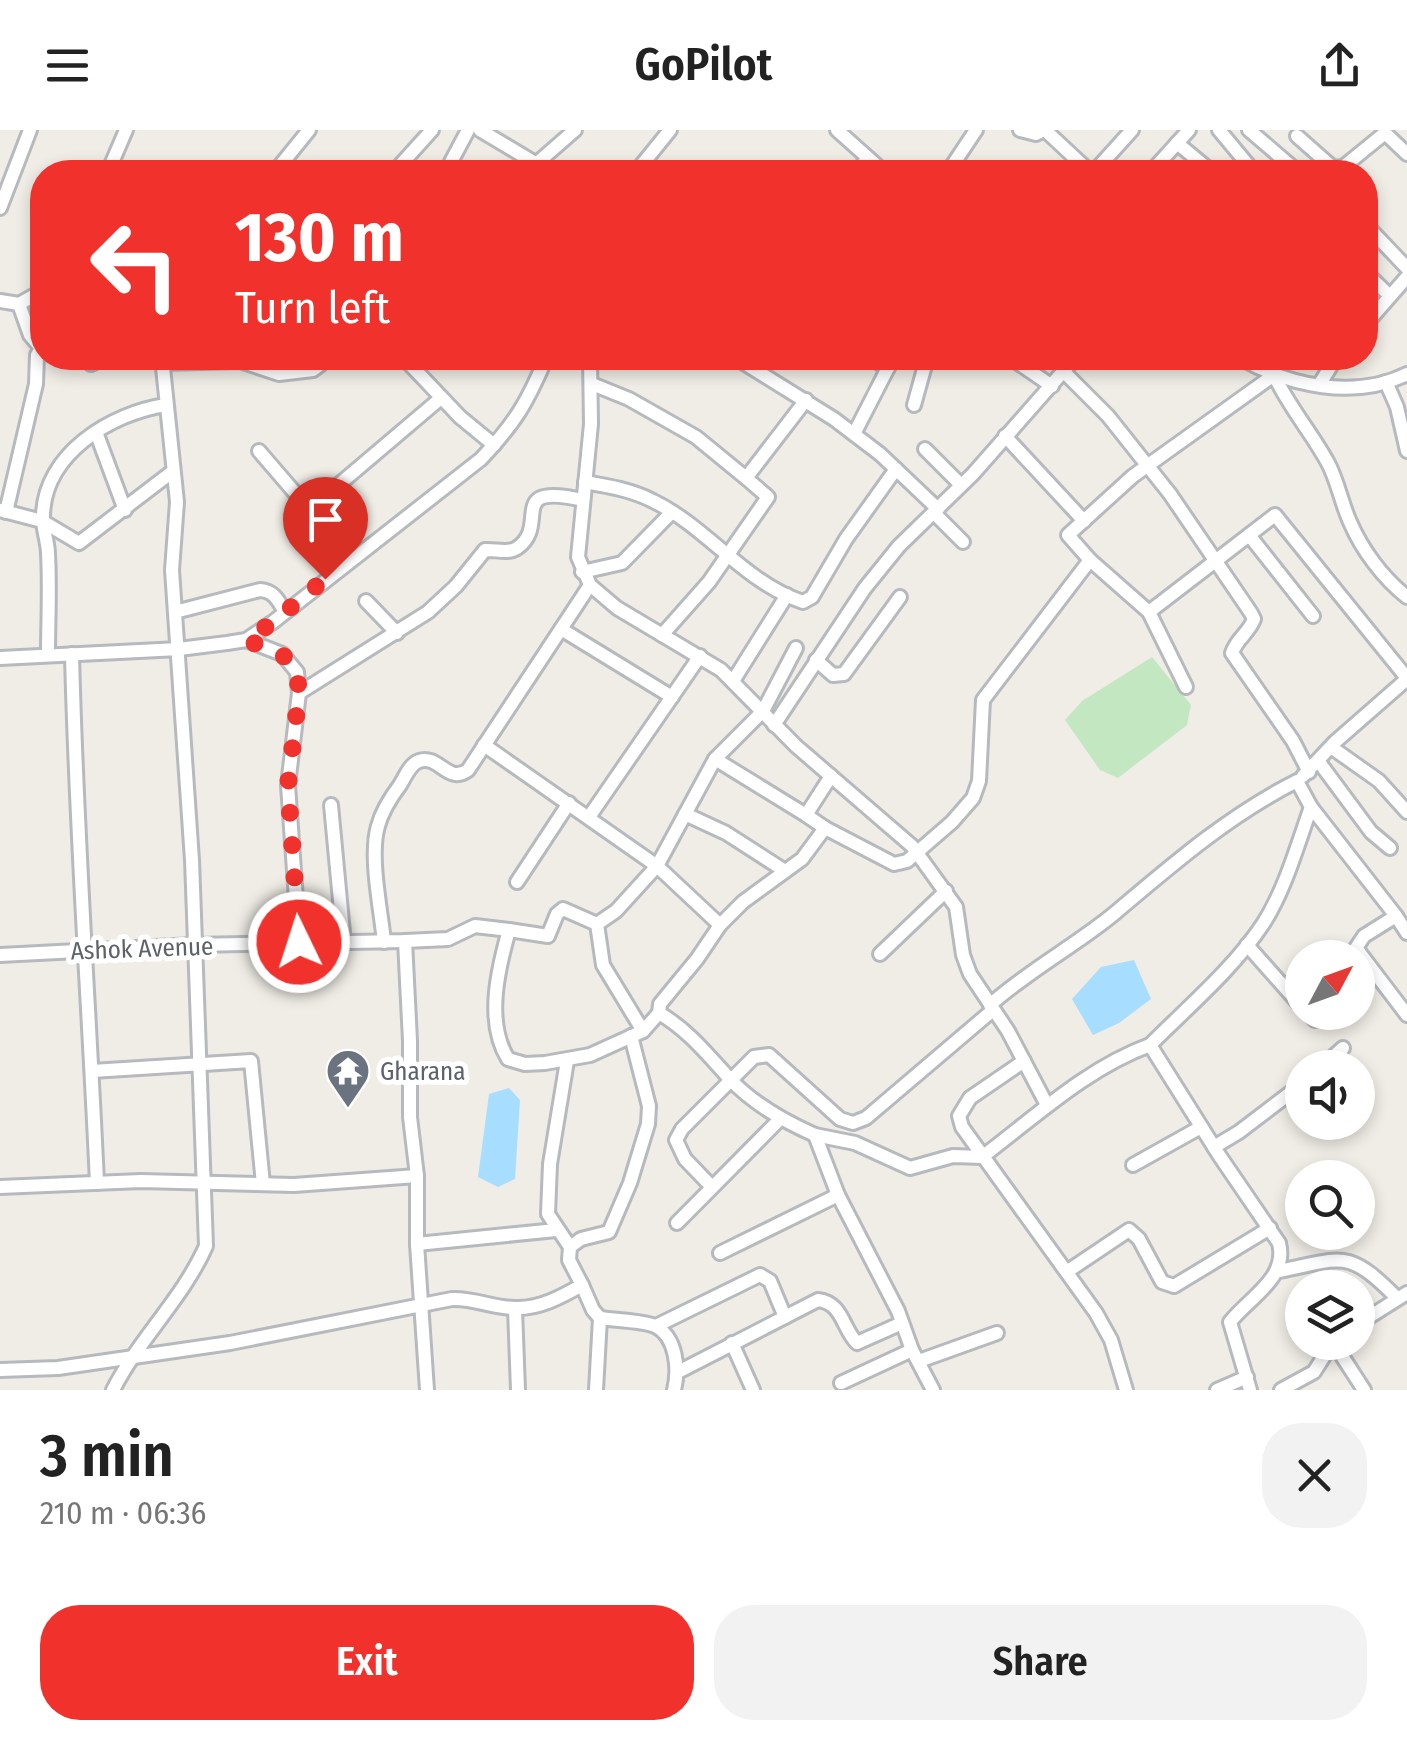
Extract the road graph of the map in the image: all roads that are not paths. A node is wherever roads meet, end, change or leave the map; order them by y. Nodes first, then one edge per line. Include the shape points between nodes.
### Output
1 (30, 130) edge
2 (126, 130) edge
3 (309, 130) edge
4 (432, 130) edge
5 (468, 130) edge
6 (480, 130) edge
7 (575, 130) edge
8 (670, 130) edge
9 (837, 130) edge
10 (976, 130) edge
11 (1020, 130) edge
12 (1044, 130) edge
13 (1132, 130) edge
14 (1189, 130) edge
15 (1219, 130) edge
16 (1249, 130) edge
17 (1300, 133) edge
18 (499, 134) edge
19 (1177, 143) junction
20 (1407, 154) edge
21 (1277, 155) junction
22 (868, 158) joint
23 (113, 160) edge
24 (285, 160) edge
25 (405, 160) edge
26 (452, 160) edge
27 (531, 160) edge
28 (541, 160) edge
29 (646, 160) edge
30 (870, 160) edge
31 (956, 160) edge
32 (1078, 160) edge
33 (1103, 160) edge
34 (1166, 160) edge
35 (1198, 160) edge
36 (1244, 160) edge
37 (1283, 160) edge
38 (1325, 160) edge
39 (1352, 160) edge
40 (6, 172) edge
41 (0, 208) edge
42 (1378, 237) edge
43 (1407, 244) edge
44 (1394, 254) junction
45 (1407, 268) edge
46 (1407, 277) edge
47 (1378, 284) edge
48 (1390, 296) junction
49 (30, 298) edge
50 (0, 300) edge
51 (18, 304) junction
52 (1378, 310) edge
53 (30, 335) edge
54 (37, 370) edge
55 (163, 370) edge
56 (267, 370) edge
57 (313, 370) edge
58 (415, 370) edge
59 (541, 370) edge
60 (591, 370) edge
61 (758, 370) edge
62 (887, 370) edge
63 (924, 370) edge
64 (1029, 370) edge
65 (1067, 370) edge
66 (1264, 370) edge
67 (1328, 370) edge
68 (1065, 373) junction
69 (1407, 374) edge
70 (1274, 375) junction
71 (1386, 382) junction
72 (592, 384) junction
73 (1318, 385) junction
74 (1052, 386) junction
75 (441, 398) junction
76 (806, 400) junction
77 (166, 405) junction
78 (914, 405) dead end
79 (96, 432) junction
80 (854, 434) junction
81 (1005, 436) junction
82 (494, 445) junction
83 (926, 449) dead end
84 (259, 451) dead end
85 (1407, 451) edge
86 (1148, 466) junction
87 (896, 470) junction
88 (172, 472) junction
89 (746, 478) junction
90 (585, 482) junction
91 (962, 485) junction
92 (582, 500) junction
93 (125, 510) junction
94 (310, 510) junction
95 (3, 511) edge
96 (936, 511) junction
97 (672, 512) junction
98 (42, 520) junction
99 (1084, 521) junction
100 (1249, 534) junction
101 (963, 542) dead end
102 (727, 556) junction
103 (351, 558) junction
104 (1090, 560) junction
105 (1214, 561) junction
106 (582, 572) junction
107 (590, 585) junction
108 (787, 595) junction
109 (900, 597) dead end
110 (1407, 597) edge
111 (366, 601) dead end
112 (174, 612) junction
113 (285, 612) junction
114 (1149, 612) junction
115 (1313, 616) dead end
116 (562, 628) junction
117 (397, 634) junction
118 (662, 635) junction
119 (246, 640) junction
120 (796, 648) dead end
121 (179, 649) junction
122 (72, 654) junction
123 (48, 655) junction
124 (700, 656) junction
125 (0, 658) edge
126 (816, 660) junction
127 (1407, 679) edge
128 (734, 682) junction
129 (1186, 687) dead end
130 (299, 693) junction
131 (672, 696) junction
132 (763, 710) junction
133 (774, 725) junction
134 (484, 744) junction
135 (1330, 748) junction
136 (715, 759) junction
137 (1314, 767) junction
138 (830, 776) junction
139 (1296, 782) junction
140 (569, 803) junction
141 (331, 806) dead end
142 (1311, 808) junction
143 (1407, 812) edge
144 (685, 814) junction
145 (806, 815) junction
146 (589, 817) junction
147 (825, 828) junction
148 (1390, 848) dead end
149 (918, 852) junction
150 (657, 866) junction
151 (785, 871) junction
152 (517, 882) dead end
153 (946, 892) junction
154 (1396, 916) junction
155 (597, 924) junction
156 (720, 925) junction
157 (509, 930) junction
158 (1407, 933) edge
159 (405, 941) junction
160 (299, 942) junction
161 (384, 942) junction
162 (344, 943) junction
163 (1247, 944) junction
164 (194, 945) junction
165 (87, 950) junction
166 (880, 954) dead end
167 (0, 955) edge
168 (1285, 987) edge
169 (992, 1007) junction
170 (659, 1013) junction
171 (1407, 1015) edge
172 (637, 1033) junction
173 (1150, 1045) junction
174 (1344, 1048) dead end
175 (1342, 1050) edge
176 (567, 1061) junction
177 (1024, 1061) junction
178 (200, 1066) junction
179 (92, 1071) junction
180 (730, 1079) junction
181 (1285, 1097) edge
182 (1047, 1106) junction
183 (780, 1119) junction
184 (1201, 1127) junction
185 (815, 1135) junction
186 (1214, 1147) junction
187 (982, 1157) junction
188 (1133, 1164) dead end
189 (416, 1176) junction
190 (98, 1182) junction
191 (262, 1184) junction
192 (206, 1185) junction
193 (711, 1186) junction
194 (0, 1188) edge
195 (838, 1195) junction
196 (677, 1222) dead end
197 (1270, 1228) junction
198 (556, 1230) junction
199 (416, 1244) junction
200 (570, 1247) junction
201 (720, 1253) dead end
202 (1068, 1271) junction
203 (1279, 1272) junction
204 (582, 1285) junction
205 (1402, 1296) edge
206 (423, 1304) junction
207 (515, 1308) junction
208 (1375, 1313) edge
209 (786, 1316) junction
210 (600, 1318) junction
211 (902, 1322) junction
212 (656, 1326) junction
213 (997, 1333) dead end
214 (732, 1343) junction
215 (916, 1356) junction
216 (130, 1357) junction
217 (0, 1370) edge
218 (678, 1372) junction
219 (841, 1383) dead end
220 (1248, 1383) edge
221 (113, 1390) edge
222 (427, 1390) edge
223 (518, 1390) edge
224 (596, 1390) edge
225 (674, 1390) edge
226 (753, 1390) edge
227 (933, 1390) edge
228 (1126, 1390) edge
229 (1217, 1390) edge
230 (1281, 1390) edge
231 (1364, 1390) edge

1 - 40 street
2 - 23 street
3 - 24 street
4 - 25 street
5 - 26 street
6 - 18 street
7 - 28 street
8 - 29 street
9 - 22 street
10 - 31 street
11 - 12 street
12 - 32 street
13 - 33 street
14 - 19 street
15 - 36 street
16 - 21 street
17 - 21 street
17 - 38 street
18 - 27 street
19 - 34 street
19 - 35 street
20 - 39 street via 1385,133
21 - 37 street
22 - 30 street
40 - 41 street
42 - 44 street
43 - 44 street
44 - 45 street
46 - 48 street
47 - 48 street
48 - 52 street
49 - 51 street
50 - 51 street
51 - 53 street
54 - 95 street
55 - 77 street
56 - 57 street
58 - 75 street
59 - 82 street via 527,404
60 - 72 street
61 - 76 street
62 - 80 street
63 - 78 street
64 - 74 street
65 - 68 street
66 - 70 street
67 - 73 street
68 - 74 street
68 - 86 street
69 - 71 street
70 - 73 street
70 - 86 street
70 - 110 street via 1340,487 1349,521
71 - 73 street via 1348,390
71 - 85 street
72 - 89 street via 684,429
72 - 90 street
74 - 81 street
75 - 82 street
75 - 94 street
76 - 80 street
76 - 89 street
77 - 79 street
77 - 88 street
79 - 93 street
79 - 98 street via 62,461
80 - 87 street
81 - 91 street
81 - 99 street
82 - 103 street
83 - 91 street
84 - 94 street
86 - 99 street
86 - 105 street
87 - 96 street
87 - 108 street via 812,597 802,602
88 - 93 street
88 - 112 street via 178,522
89 - 102 street via 768,497
90 - 92 street
90 - 97 street via 619,488
91 - 96 street
92 - 106 street
92 - 117 street via 544,494 520,547 484,550 456,586
93 - 98 street via 78,544
94 - 103 street
95 - 98 street
96 - 101 street
96 - 126 street via 865,588
97 - 102 street
97 - 106 street via 622,563
98 - 123 street
99 - 104 street via 1068,535
100 - 105 street
100 - 115 street
100 - 127 street via 1275,515
102 - 108 street
102 - 118 street
103 - 113 street
104 - 114 street
104 - 149 street via 982,700 973,798
105 - 114 street
105 - 137 street via 1254,619 1232,653
106 - 107 street
107 - 116 street
107 - 118 street
108 - 128 street
109 - 126 street via 844,674 833,675
111 - 117 street
112 - 113 street via 260,590 276,596
112 - 121 street
113 - 119 street
114 - 129 street
116 - 131 street
116 - 134 street
117 - 130 street
118 - 124 street
119 - 121 street
119 - 130 street via 290,660
120 - 132 street
121 - 122 street
121 - 164 street
122 - 123 street
122 - 165 street
123 - 125 street
124 - 128 street
124 - 131 street
126 - 133 street
127 - 135 street
128 - 132 street
130 - 160 street via 288,785
131 - 146 street
132 - 133 street
132 - 136 street
133 - 138 street
134 - 140 street
134 - 161 street via 460,776 419,761 391,798 376,844
135 - 137 street
135 - 143 street via 1379,781
136 - 144 street
136 - 145 street
137 - 139 street
137 - 148 street
138 - 145 street
138 - 149 street
139 - 142 street
139 - 169 street via 1254,803 1114,914 1014,982
140 - 146 street
140 - 152 street
141 - 162 street
142 - 154 street
142 - 163 street via 1275,902
144 - 150 street
144 - 151 street
145 - 147 street
146 - 150 street
147 - 149 street via 894,864
147 - 151 street
149 - 153 street
150 - 155 street
150 - 156 street
151 - 156 street
153 - 166 street
153 - 169 street via 956,907 970,974
154 - 158 street
154 - 171 street via 1356,948
155 - 157 street, Ashok Avenue via 563,909 548,936
155 - 172 street via 603,964
156 - 170 street
157 - 159 street, Ashok Avenue via 476,926 448,938
157 - 176 street via 498,984 498,1044 508,1059 525,1064
159 - 161 street, Ashok Avenue
159 - 189 street
160 - 162 street, Ashok Avenue
160 - 164 street, Ashok Avenue
161 - 162 street, Ashok Avenue
163 - 168 street
163 - 173 street
164 - 165 street, Ashok Avenue
164 - 178 street
165 - 167 street, Ashok Avenue
165 - 179 street
169 - 177 street
169 - 180 street via 854,1122 840,1118 769,1055 754,1057
170 - 172 street
170 - 180 street via 681,1026
172 - 176 street
172 - 200 street via 649,1106 645,1140 608,1232
173 - 182 street
173 - 184 street
174 - 175 street
176 - 198 street via 550,1164 548,1214
177 - 182 street
177 - 187 street via 963,1106 962,1127
178 - 179 street
178 - 191 street via 252,1061
178 - 192 street
179 - 190 street
180 - 183 street
180 - 193 street via 676,1140 684,1159
181 - 186 street
182 - 187 street
183 - 185 street
183 - 193 street
184 - 186 street
184 - 188 street
185 - 187 street via 855,1143 910,1168 952,1156
185 - 195 street
186 - 197 street
187 - 202 street
189 - 191 street
189 - 199 street
190 - 192 street
190 - 194 street
191 - 192 street
192 - 216 street via 206,1246 197,1267
193 - 196 street
195 - 201 street
195 - 211 street
197 - 202 street via 1174,1286 1162,1282 1129,1230
197 - 203 street via 1283,1258
198 - 199 street
198 - 200 street
199 - 206 street
200 - 204 street
202 - 228 street via 1111,1340
203 - 205 street via 1340,1259 1359,1263
203 - 220 street via 1230,1322
204 - 207 street via 540,1305
204 - 210 street
205 - 208 street
206 - 207 street via 473,1298
206 - 216 street via 316,1329
206 - 222 street
207 - 223 street
209 - 211 street via 829,1301 858,1342
209 - 212 street via 770,1281 760,1276
209 - 214 street
210 - 212 street
210 - 224 street
211 - 215 street
212 - 218 street
213 - 215 street
214 - 218 street
214 - 226 street
215 - 219 street
215 - 227 street
216 - 217 street
216 - 221 street
218 - 225 street
220 - 229 street
230 - 231 street via 1314,1372 1333,1342

